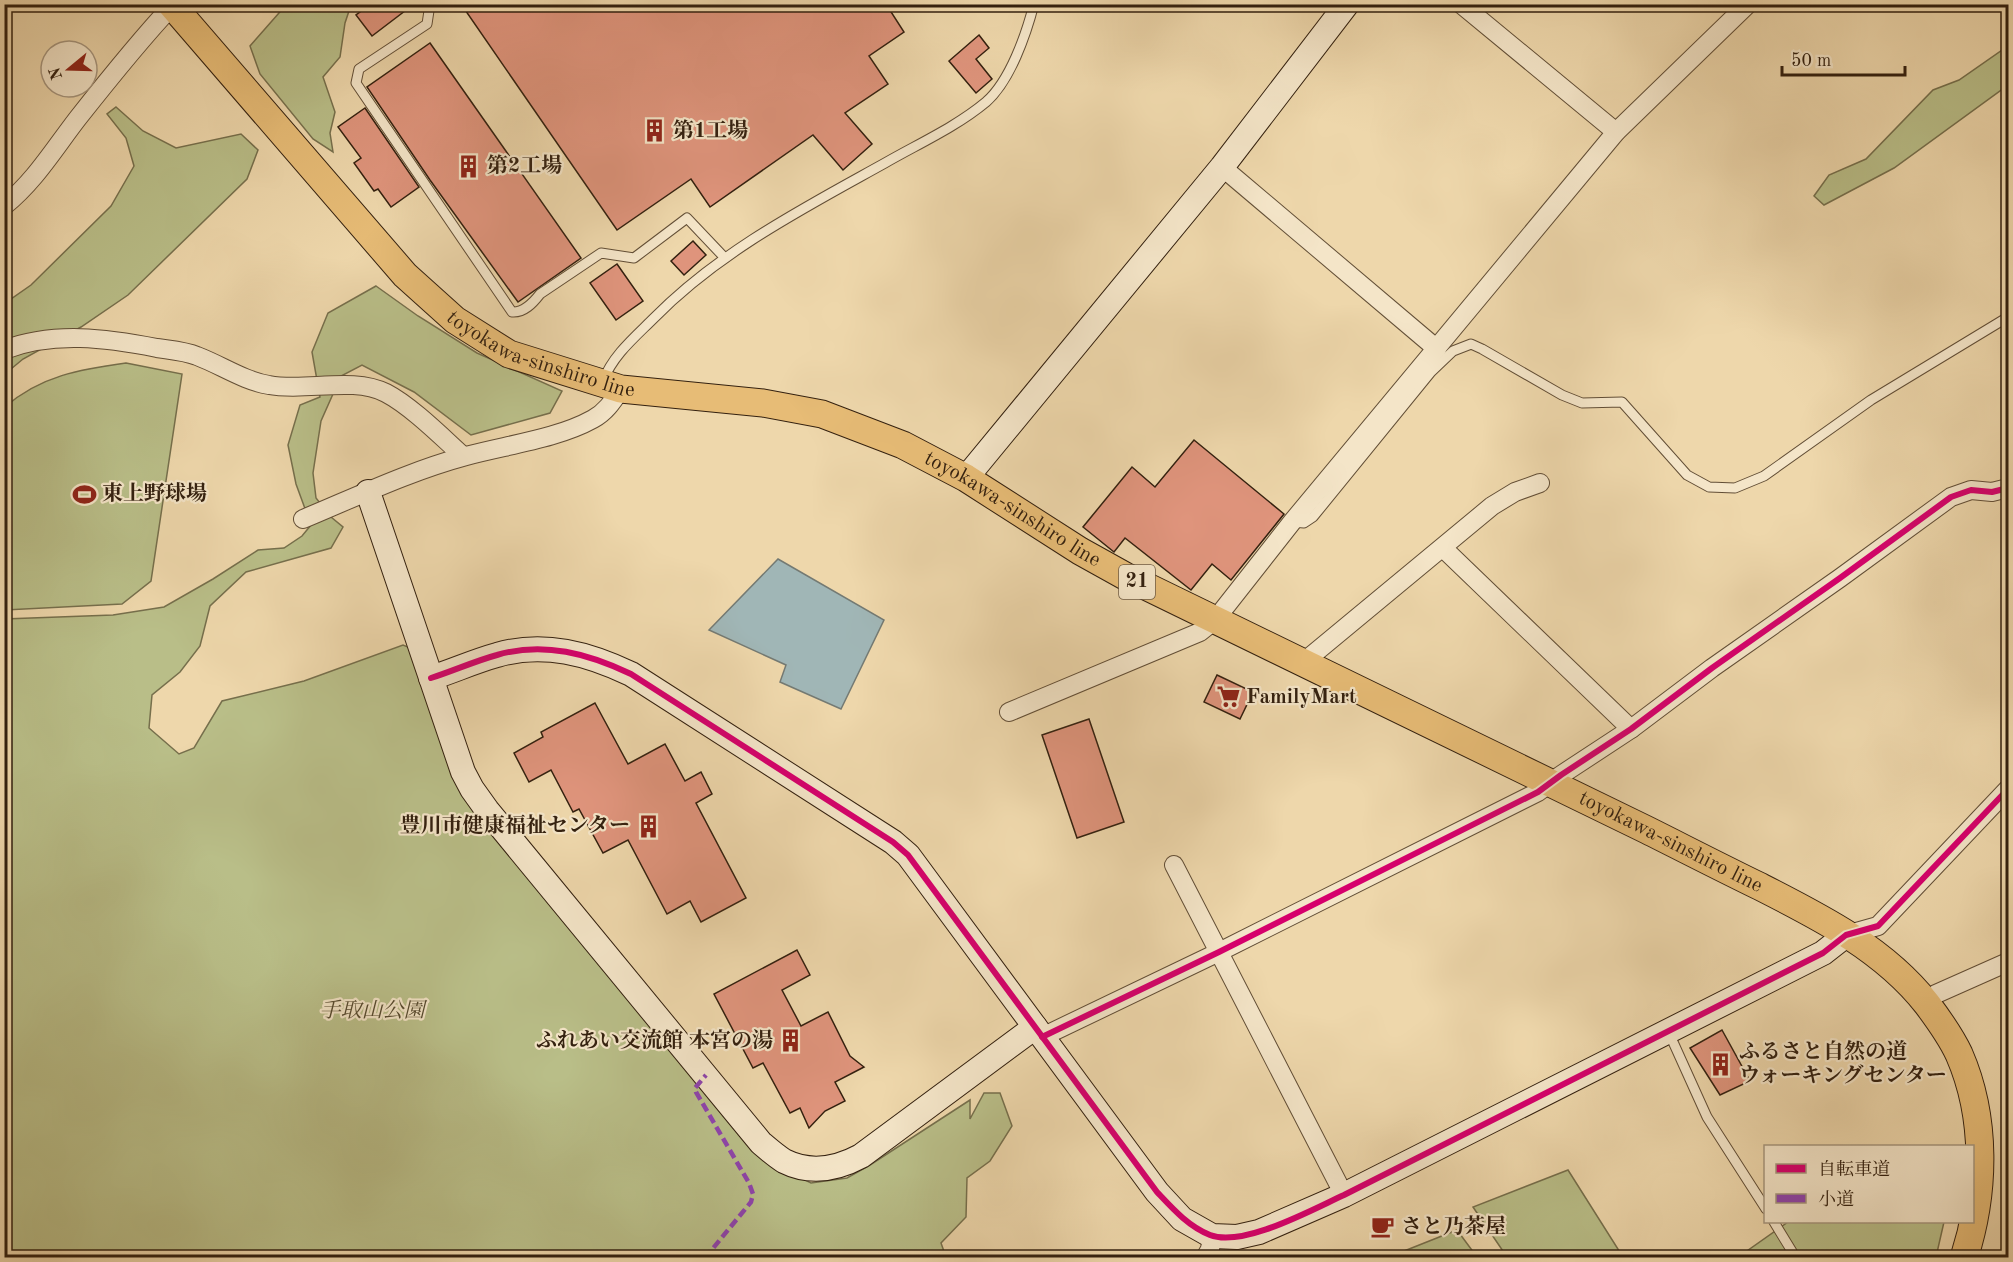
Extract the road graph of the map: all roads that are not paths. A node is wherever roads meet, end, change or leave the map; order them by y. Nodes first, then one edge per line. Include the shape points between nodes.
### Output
1 (430, 4) edge
2 (1034, 4) edge
3 (1347, 4) edge
4 (1461, 4) edge
5 (1749, 4) edge
6 (172, 5) edge
7 (1616, 132) junction
8 (1222, 167) junction
9 (4, 206) edge
10 (724, 257) junction
11 (2008, 317) edge
12 (1437, 349) junction
13 (4, 350) edge
14 (611, 386) junction
15 (464, 456) junction
16 (966, 478) junction
17 (1540, 483) dead end
18 (2008, 488) edge
19 (368, 492) junction
20 (303, 519) dead end
21 (1292, 522) junction
22 (1443, 548) junction
23 (1215, 620) junction
24 (1307, 665) junction
25 (431, 678) junction
26 (1009, 712) dead end
27 (1631, 729) junction
28 (1552, 783) junction
29 (2008, 789) edge
30 (1174, 865) dead end
31 (1846, 934) junction
32 (1219, 952) junction
33 (2008, 962) edge
34 (1926, 1002) junction
35 (1668, 1031) junction
36 (1038, 1032) junction
37 (1344, 1195) junction
38 (1764, 1206) edge
39 (1974, 1216) edge
40 (1775, 1223) edge
41 (1972, 1223) edge
42 (1209, 1247) edge
43 (1796, 1257) edge
44 (1964, 1257) edge

1 - 10 lane via 427,24 358,69 356,83 512,312 518,313 601,253 634,258 687,218
2 - 10 lane via 1014,61 987,101 944,130
3 - 8 street
4 - 7 street
5 - 7 street
6 - 9 street via 76,120 39,172
6 - 14 main road, toyokawa-sinshiro line / 21 via 405,275 455,320 509,354
7 - 12 street
8 - 12 street
8 - 16 street
10 - 14 lane via 668,304 621,352 608,367
11 - 21 lane via 1871,400 1764,476 1735,488 1709,487 1687,475 1622,402 1582,403 1471,344 1453,351 1431,372 1313,517 1304,523
12 - 21 street
13 - 15 street via 53,339 117,340 195,355 266,385 361,386 385,393
14 - 15 street via 610,406 573,428
14 - 16 main road, toyokawa-sinshiro line / 21 via 764,403 822,414 903,445
15 - 19 street
16 - 23 main road, toyokawa-sinshiro line / 21 via 1080,551
17 - 22 street via 1492,506
18 - 27 street via 1992,492 1971,489 1951,496
19 - 20 street
19 - 25 street
21 - 23 street
22 - 24 street via 1311,656
22 - 27 street
23 - 24 main road, toyokawa-sinshiro line / 21
23 - 26 street via 1200,632
24 - 28 main road, toyokawa-sinshiro line / 21
25 - 36 street via 499,654 537,649 574,652 631,674 909,855
25 - 36 street via 463,772 487,810 761,1143 784,1161 806,1168 843,1166
27 - 28 street
28 - 31 main road, toyokawa-sinshiro line / 21 via 1824,919
28 - 32 street
29 - 31 street via 1878,926
30 - 32 street
31 - 34 main road, toyokawa-sinshiro line / 21 via 1892,968
31 - 35 street via 1823,953
32 - 36 street
32 - 37 street
33 - 34 street
34 - 39 main road, toyokawa-sinshiro line / 21 via 1959,1055 1973,1100 1980,1143
35 - 37 street
35 - 38 lane via 1707,1117
36 - 42 street via 1157,1192
37 - 42 street via 1259,1232
40 - 43 lane
41 - 44 main road, toyokawa-sinshiro line / 21

